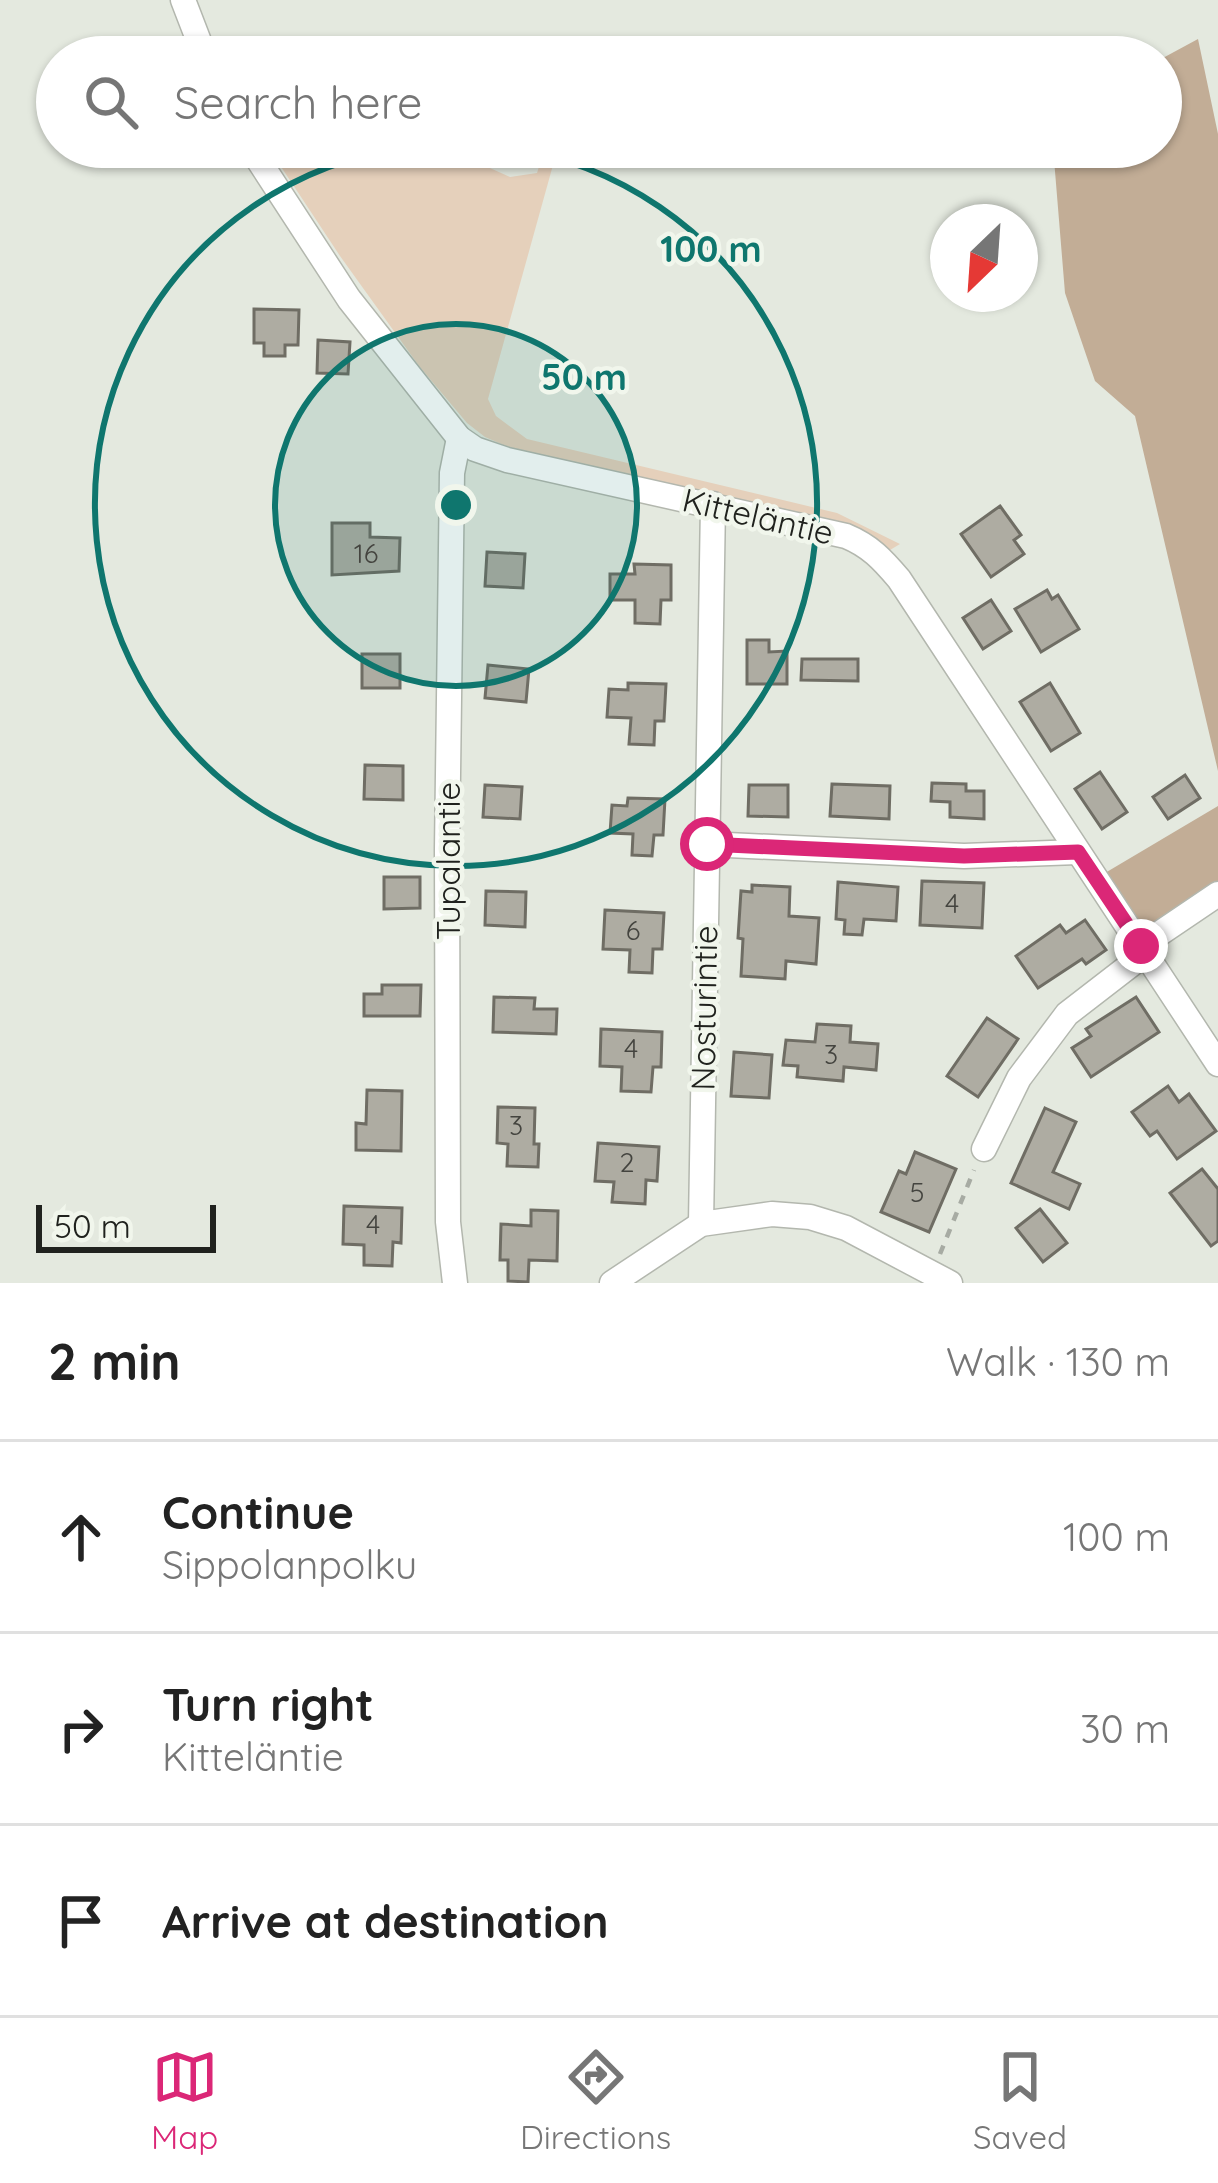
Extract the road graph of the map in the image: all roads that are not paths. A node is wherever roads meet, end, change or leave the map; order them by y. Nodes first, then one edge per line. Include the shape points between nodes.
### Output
1 (183, 0) edge
2 (197, 36) edge
3 (264, 168) edge
4 (459, 439) junction
5 (713, 504) junction
6 (707, 844) junction
7 (1078, 852) junction
8 (1218, 894) edge
9 (1144, 950) junction
10 (1218, 1064) edge
11 (984, 1148) road end
12 (701, 1224) junction
13 (942, 1278) edge
14 (454, 1283) edge
15 (612, 1283) edge

1 - 2 street
3 - 4 street, Kitteläntie via 349,299
4 - 5 street, Kitteläntie via 507,460
4 - 14 street, Tupalantie via 452,473 447,849
5 - 6 street, Nosturintie
5 - 7 street, Kitteläntie via 845,536 879,555
6 - 7 street via 964,856
6 - 12 street, Nosturintie
7 - 9 street, Kitteläntie
8 - 9 street
9 - 10 street, Kitteläntie
9 - 11 street via 1067,1014 1018,1078
12 - 13 street via 810,1217
12 - 15 street

